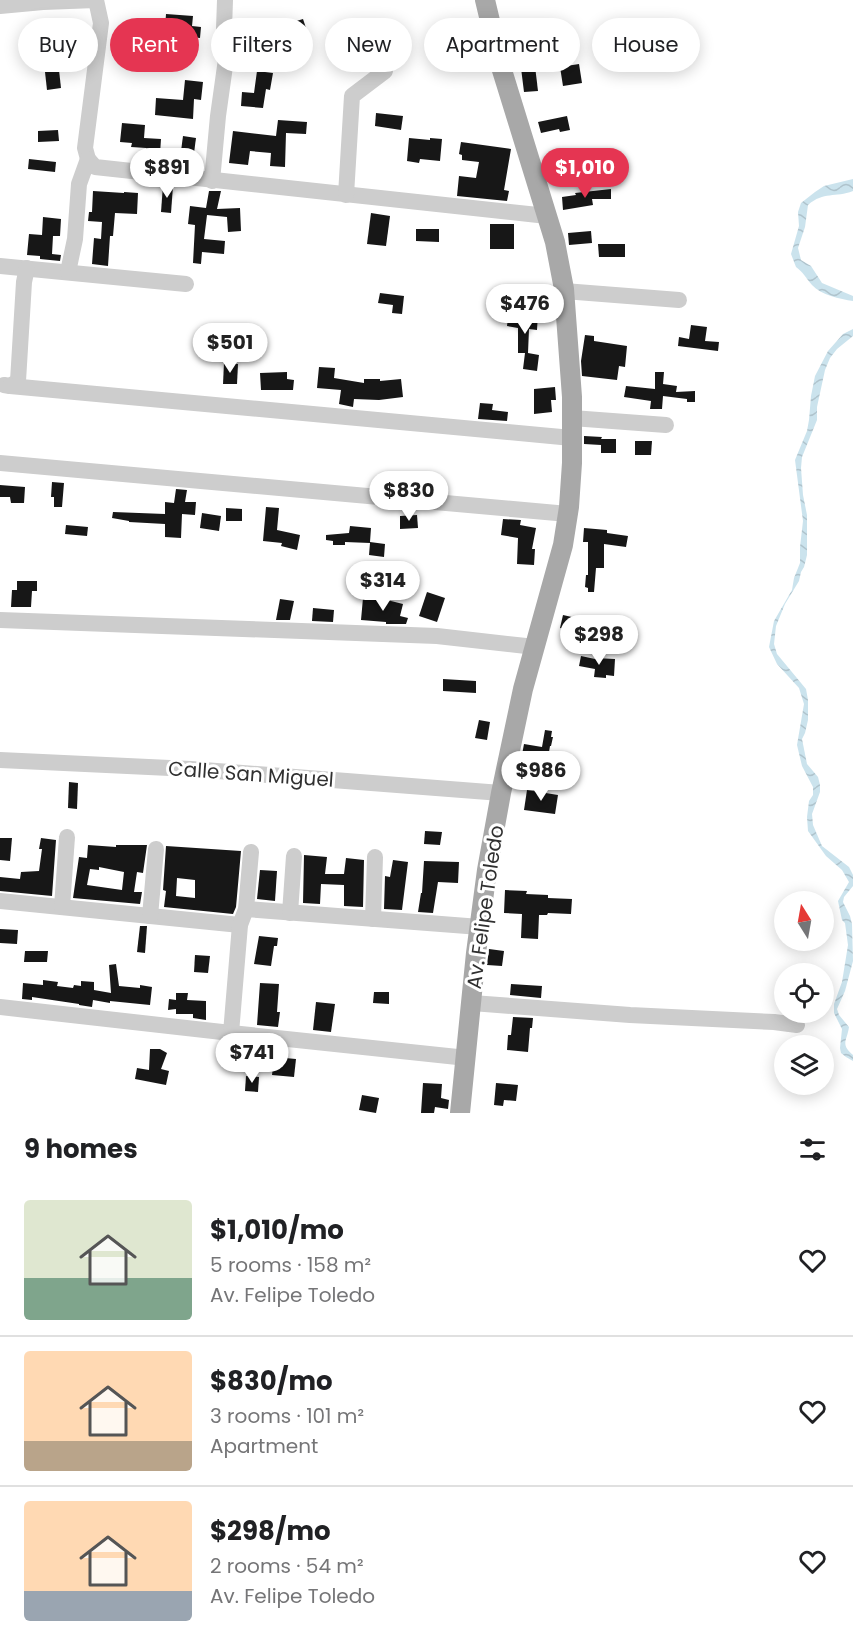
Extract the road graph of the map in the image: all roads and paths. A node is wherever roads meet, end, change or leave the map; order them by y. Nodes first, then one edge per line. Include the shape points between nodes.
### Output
1 (96, 0) edge
2 (225, 0) edge
3 (485, 0) edge
4 (0, 6) edge
5 (384, 72) edge
6 (88, 159) junction
7 (212, 181) junction
8 (346, 195) junction
9 (547, 216) junction
10 (0, 266) edge
11 (27, 268) junction
12 (68, 272) junction
13 (186, 284) dead end
14 (564, 291) junction
15 (679, 300) dead end
16 (5, 385) edge
17 (666, 425) dead end
18 (572, 428) junction
19 (0, 463) edge
20 (568, 514) junction
21 (0, 620) edge
22 (535, 647) junction
23 (0, 760) edge
24 (501, 793) junction
25 (67, 837) dead end
26 (156, 849) dead end
27 (251, 852) dead end
28 (294, 856) dead end
29 (375, 857) dead end
30 (0, 901) edge
31 (62, 907) junction
32 (290, 913) junction
33 (150, 916) junction
34 (243, 917) junction
35 (373, 919) junction
36 (480, 927) junction
37 (472, 1003) junction
38 (0, 1007) edge
39 (796, 1025) dead end
40 (231, 1033) junction
41 (466, 1058) junction
42 (460, 1113) edge

1 - 4 street
1 - 6 street via 101,23 85,148
2 - 7 street via 227,52
3 - 9 main road, Av. Felipe Toledo via 501,67
5 - 8 street via 352,96
6 - 7 street via 95,167
6 - 12 street via 79,184
7 - 8 street
8 - 9 street
9 - 14 main road, Av. Felipe Toledo
10 - 11 street
11 - 12 street
11 - 16 street via 18,381
12 - 13 street
14 - 15 street
14 - 18 main road, Av. Felipe Toledo
16 - 18 street
17 - 18 street
18 - 20 main road, Av. Felipe Toledo
19 - 20 street
20 - 22 main road, Av. Felipe Toledo
21 - 22 street via 437,636
22 - 24 main road, Av. Felipe Toledo
23 - 24 street, Calle San Miguel via 191,769
24 - 36 main road, Av. Felipe Toledo
25 - 31 street
26 - 33 street
27 - 34 street
28 - 32 street
29 - 35 street
30 - 31 street
31 - 33 street
32 - 34 street
32 - 35 street
33 - 34 street
34 - 40 street
35 - 36 street
36 - 37 main road, Av. Felipe Toledo
37 - 39 street
37 - 41 main road, Av. Felipe Toledo
38 - 40 street
40 - 41 street
41 - 42 main road, Av. Felipe Toledo

